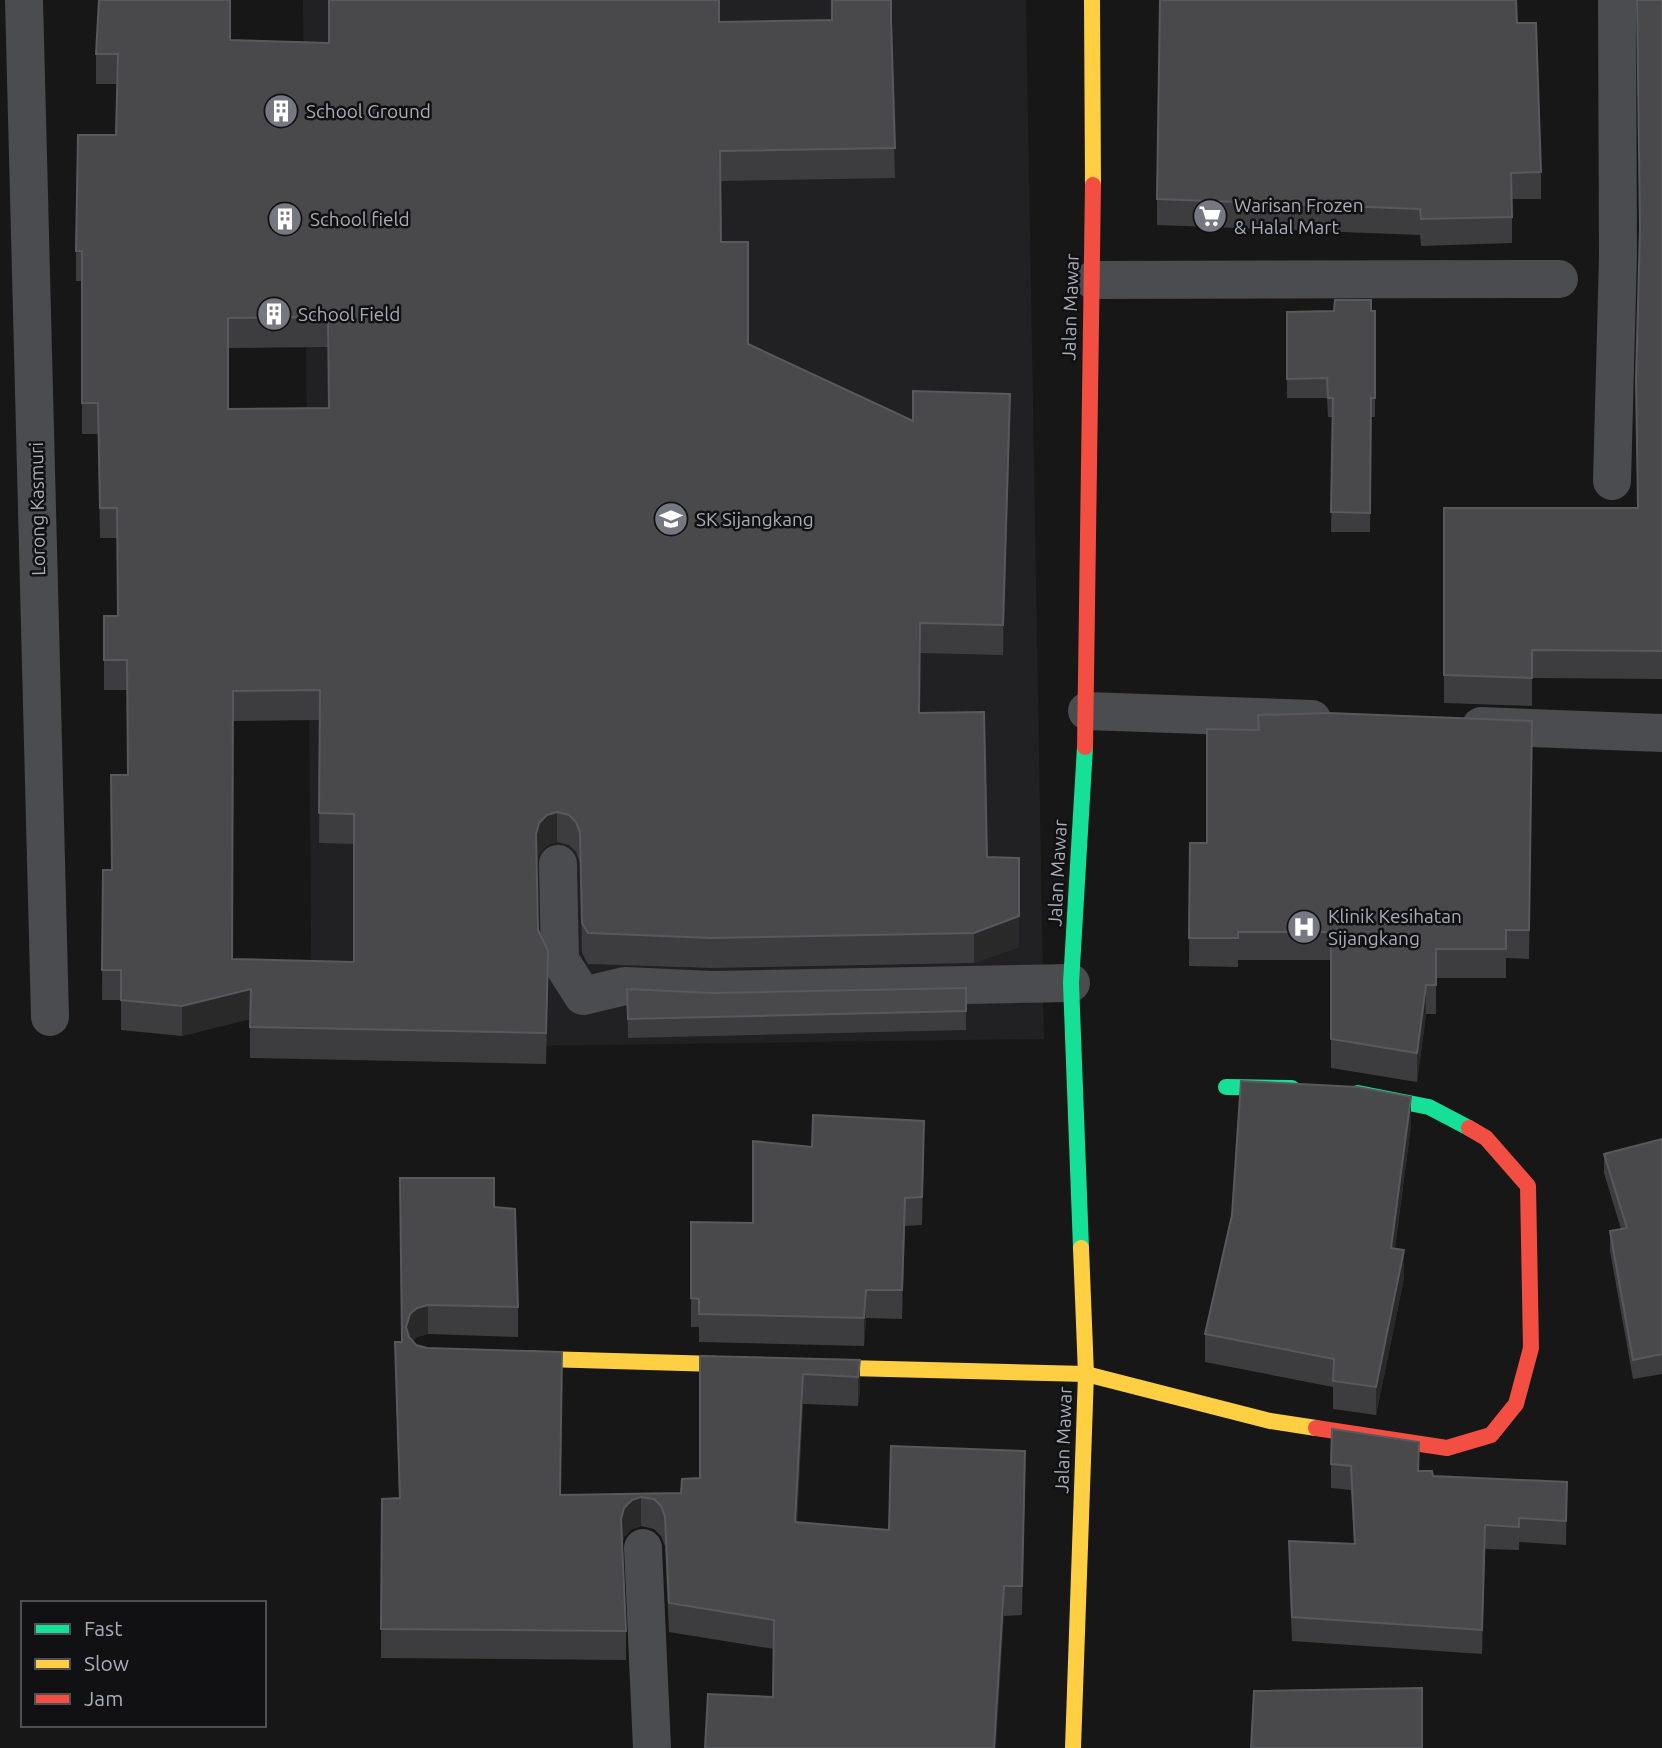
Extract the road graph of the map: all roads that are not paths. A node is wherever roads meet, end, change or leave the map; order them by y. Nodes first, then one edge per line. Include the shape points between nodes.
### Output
1 (24, 0) edge
2 (1092, 0) edge
3 (1617, 0) edge
4 (1559, 279) dead end
5 (1093, 280) junction
6 (1612, 481) dead end
7 (1087, 711) junction
8 (1347, 721) edge
9 (1443, 724) edge
10 (1662, 733) edge
11 (558, 864) dead end
12 (1071, 983) junction
13 (50, 1017) dead end
14 (1226, 1087) dead end
15 (1314, 1089) edge
16 (1339, 1089) edge
17 (496, 1358) edge
18 (1086, 1374) junction
19 (643, 1548) dead end
20 (652, 1748) edge
21 (1073, 1748) edge

1 - 13 street, Lorong Kasmuri
2 - 5 street, Jalan Mawar
3 - 6 street via 1618,256
4 - 5 street
5 - 7 street, Jalan Mawar
7 - 8 street
7 - 12 street, Jalan Mawar
9 - 10 street
11 - 12 street via 560,960 583,996 625,986 712,990
12 - 18 street, Jalan Mawar
14 - 15 street
16 - 18 street via 1429,1107 1486,1138 1528,1186 1531,1348 1516,1404 1491,1435 1447,1448 1270,1421
17 - 18 street
18 - 21 street, Jalan Mawar
19 - 20 street

